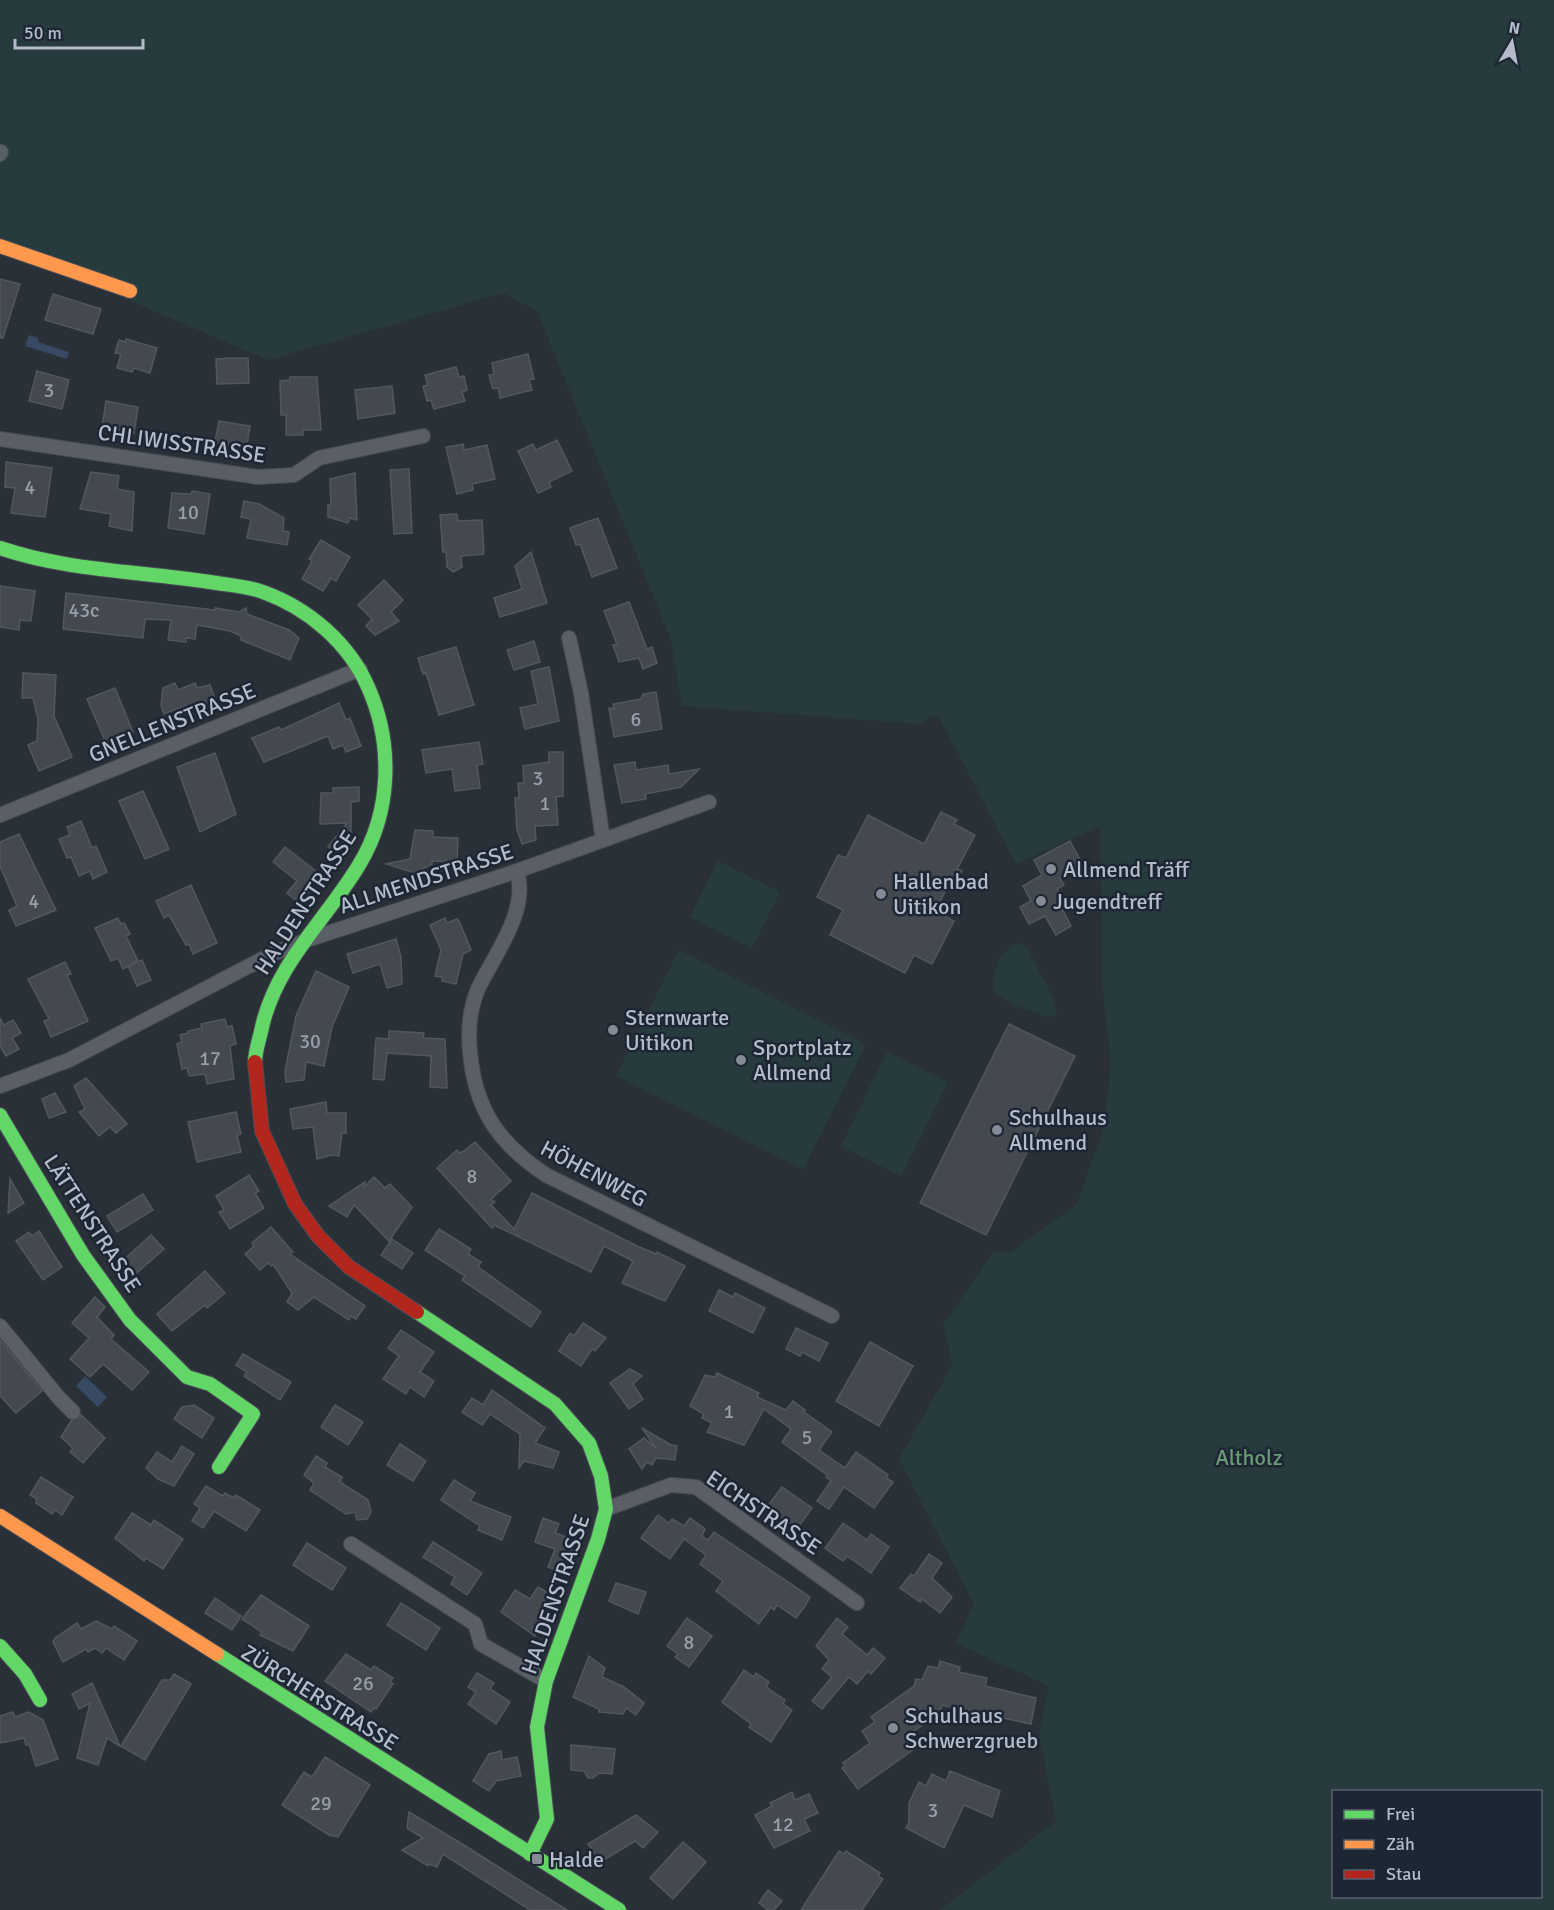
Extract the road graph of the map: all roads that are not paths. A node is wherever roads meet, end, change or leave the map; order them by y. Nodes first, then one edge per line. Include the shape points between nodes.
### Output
1 (0, 246) edge
2 (130, 291) dead end
3 (423, 436) dead end
4 (0, 440) edge
5 (0, 548) edge
6 (569, 638) dead end
7 (360, 669) junction
8 (709, 802) dead end
9 (0, 815) edge
10 (603, 840) junction
11 (517, 871) junction
12 (307, 939) junction
13 (0, 1086) edge
14 (0, 1115) edge
15 (832, 1316) dead end
16 (0, 1326) edge
17 (73, 1412) dead end
18 (219, 1467) dead end
19 (606, 1509) junction
20 (0, 1516) edge
21 (351, 1544) dead end
22 (857, 1603) dead end
23 (0, 1646) edge
24 (546, 1681) junction
25 (40, 1701) dead end
26 (530, 1854) junction
27 (619, 1910) edge

1 - 2 street
3 - 4 street, CHLIWISSTRASSE via 319,458 294,476 258,477
5 - 7 street, HALDENSTRASSE via 69,566 262,591 325,627
6 - 10 street
7 - 9 street, GNELLENSTRASSE
7 - 12 street, HALDENSTRASSE via 376,705 386,744 383,807 360,864
8 - 10 street, ALLMENDSTRASSE
10 - 11 street, ALLMENDSTRASSE
11 - 12 street, ALLMENDSTRASSE
11 - 15 street, HÖHENWEG via 522,886 519,906 477,992 468,1033 472,1081 497,1132 513,1151 546,1175
12 - 13 street, ALLMENDSTRASSE via 69,1060
12 - 19 street, HALDENSTRASSE via 284,969 267,1001 255,1059 262,1131 295,1204 318,1236 349,1267 555,1404 589,1443 601,1476
14 - 18 street, LÄTTENSTRASSE via 110,1294 188,1377 203,1380 254,1414
16 - 17 street
19 - 22 street, EICHSTRASSE via 671,1485 696,1487
19 - 24 street, HALDENSTRASSE
20 - 26 street, ZÜRCHERSTRASSE
21 - 24 street via 475,1624 481,1644
23 - 25 street via 25,1674
24 - 26 street, HALDENSTRASSE via 537,1726 547,1819
26 - 27 street, ZÜRCHERSTRASSE

